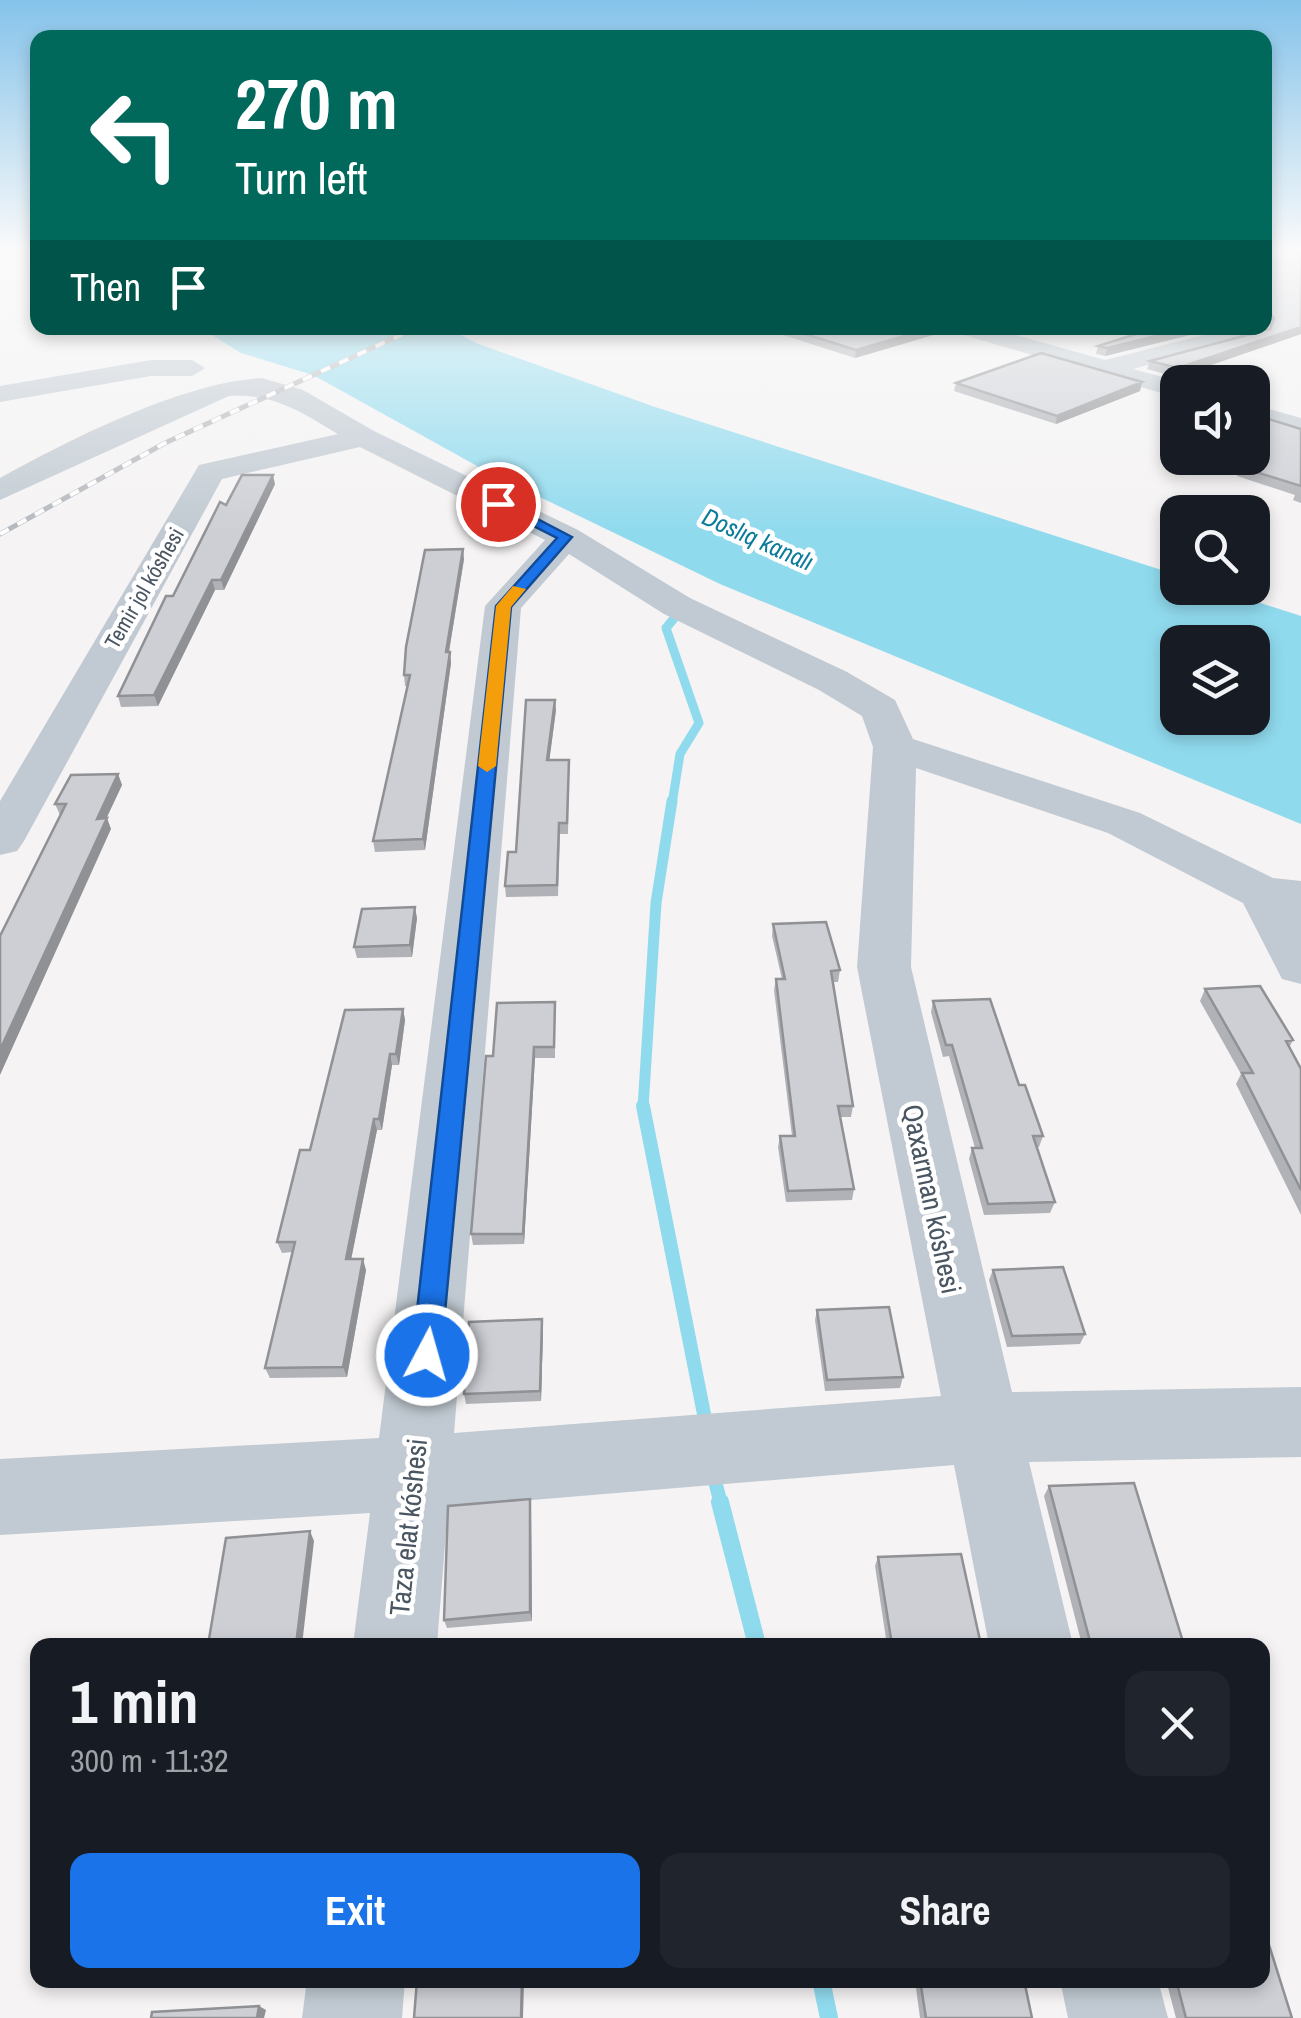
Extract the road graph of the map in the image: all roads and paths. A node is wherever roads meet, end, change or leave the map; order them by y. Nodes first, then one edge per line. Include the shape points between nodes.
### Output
1 (166, 344) edge
2 (1023, 344) edge
3 (1197, 344) edge
4 (192, 368) junction
5 (1106, 368) junction
6 (1160, 384) edge
7 (225, 388) junction
8 (0, 394) edge
9 (1270, 418) edge
10 (1301, 427) edge
11 (364, 437) junction
12 (0, 491) edge
13 (566, 537) junction
14 (895, 747) junction
15 (0, 841) edge
16 (1282, 895) edge
17 (1301, 966) edge
18 (1301, 1422) edge
19 (980, 1428) junction
20 (415, 1473) junction
21 (0, 1497) edge
22 (396, 1638) edge
23 (1028, 1638) edge
24 (355, 1988) edge
25 (1111, 1988) edge
26 (352, 2018) edge
27 (1118, 2018) edge

1 - 4 street
2 - 5 street
3 - 5 street
4 - 7 street
4 - 8 street via 151,368
5 - 6 street
7 - 11 street via 262,386 293,396
7 - 12 street
9 - 10 street
11 - 13 street
11 - 15 street, Temir jol kóshesi via 210,472
13 - 14 street via 677,606 880,709
13 - 20 street, Taza elat kóshesi via 503,606
14 - 16 street via 1124,823
14 - 19 street, Qaxarman kóshesi via 884,967
16 - 17 street
18 - 19 street
19 - 20 street
19 - 23 street, Qaxarman kóshesi
20 - 21 street
20 - 22 street, Taza elat kóshesi
24 - 26 street
25 - 27 street

